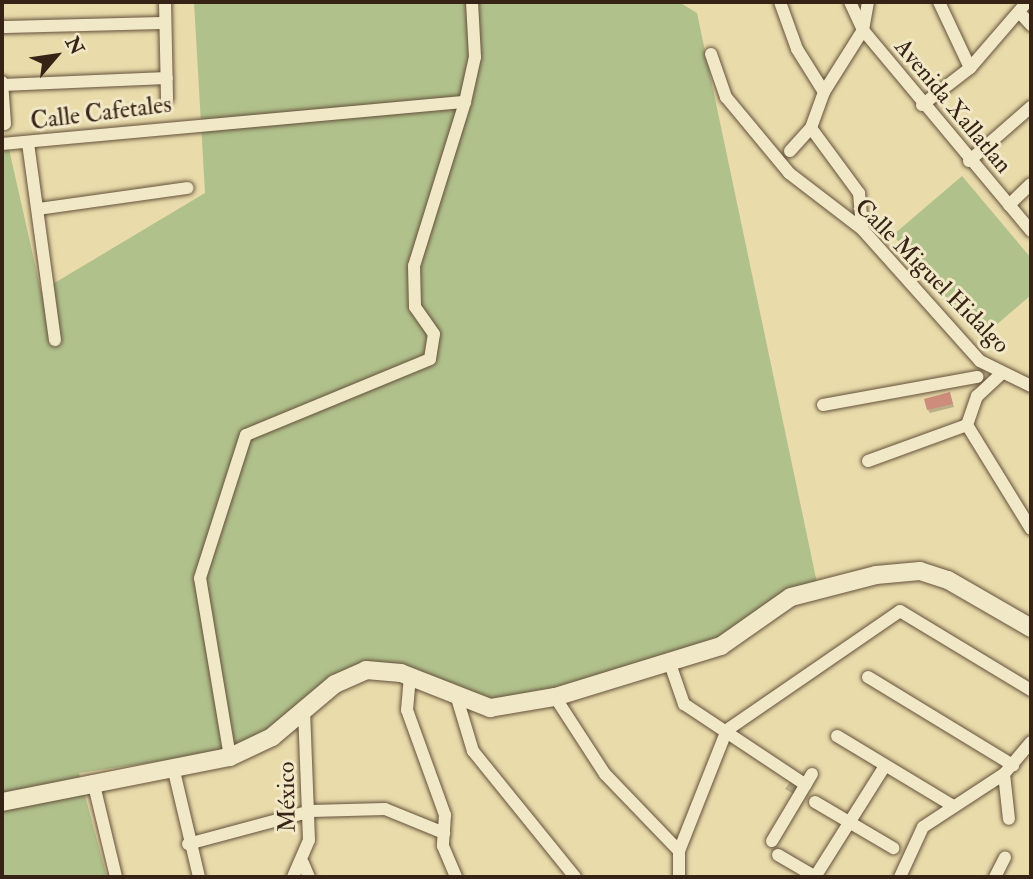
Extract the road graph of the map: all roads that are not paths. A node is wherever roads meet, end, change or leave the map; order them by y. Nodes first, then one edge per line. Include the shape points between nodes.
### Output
1 (165, 2) edge
2 (472, 2) edge
3 (780, 2) edge
4 (850, 2) edge
5 (868, 2) edge
6 (939, 2) edge
7 (1023, 7) edge
8 (165, 23) junction
9 (1031, 25) edge
10 (2, 27) edge
11 (863, 30) junction
12 (711, 54) dead end
13 (970, 68) junction
14 (167, 78) junction
15 (2, 84) edge
16 (824, 92) junction
17 (167, 99) dead end
18 (466, 102) junction
19 (922, 105) junction
20 (1031, 107) edge
21 (5, 124) dead end
22 (811, 128) junction
23 (28, 143) junction
24 (2, 144) edge
25 (790, 151) dead end
26 (969, 161) junction
27 (1031, 184) edge
28 (188, 188) dead end
29 (1009, 205) junction
30 (38, 209) junction
31 (862, 229) junction
32 (1031, 231) edge
33 (55, 340) dead end
34 (980, 362) junction
35 (1001, 374) junction
36 (977, 377) junction
37 (1031, 386) edge
38 (977, 396) junction
39 (823, 405) dead end
40 (967, 425) junction
41 (868, 461) dead end
42 (1031, 529) edge
43 (1031, 628) edge
44 (669, 661) junction
45 (410, 676) junction
46 (868, 677) dead end
47 (1031, 690) edge
48 (555, 697) junction
49 (457, 698) junction
50 (304, 712) junction
51 (727, 730) junction
52 (837, 736) dead end
53 (1031, 742) edge
54 (230, 757) junction
55 (885, 766) junction
56 (173, 767) junction
57 (1009, 770) junction
58 (93, 781) junction
59 (2, 802) edge
60 (815, 802) dead end
61 (953, 806) junction
62 (311, 811) junction
63 (1009, 819) dead end
64 (849, 821) junction
65 (444, 833) junction
66 (772, 841) dead end
67 (188, 844) junction
68 (893, 848) dead end
69 (679, 851) junction
70 (778, 855) dead end
71 (1005, 857) dead end
72 (303, 863) junction
73 (116, 877) edge
74 (199, 877) edge
75 (293, 877) edge
76 (309, 877) edge
77 (456, 877) edge
78 (575, 877) edge
79 (679, 877) edge
80 (815, 877) edge
81 (900, 877) edge
82 (995, 877) edge

1 - 8 street
2 - 18 street via 475,57
3 - 16 street via 797,49
4 - 11 street
5 - 11 street, Avenida Xallatlan
6 - 13 street
7 - 9 street
7 - 13 street
8 - 10 street
8 - 14 street
11 - 16 street
11 - 19 street, Avenida Xallatlan
12 - 31 street, Calle Miguel Hidalgo via 726,97 789,173
13 - 19 street
14 - 15 street
14 - 17 street
15 - 21 street
16 - 22 street
18 - 23 street, Calle Cafetales via 205,122
18 - 54 street via 414,265 415,307 434,334 430,359 246,435 200,578
19 - 26 street, Avenida Xallatlan
20 - 26 street
22 - 25 street
22 - 31 street via 859,193
23 - 24 street, Calle Cafetales
23 - 30 street
26 - 29 street, Avenida Xallatlan
27 - 29 street
28 - 30 street
29 - 32 street, Avenida Xallatlan
30 - 33 street
31 - 34 street, Calle Miguel Hidalgo
34 - 35 street, Calle Miguel Hidalgo
34 - 36 street
35 - 37 street, Calle Miguel Hidalgo
35 - 38 street
36 - 38 street
36 - 39 street
38 - 40 street
40 - 41 street
40 - 42 street
43 - 44 street via 948,580 920,571 814,588 721,646
44 - 48 street
44 - 51 street via 684,704
45 - 49 street
45 - 50 street via 382,667 366,670 335,684
45 - 65 street via 407,710 445,815
46 - 57 street
47 - 51 street via 900,611
48 - 49 street via 490,708
48 - 69 street via 597,765
49 - 78 street via 462,727 479,760
50 - 54 street
50 - 62 street, México
51 - 66 street via 809,779
51 - 69 street
52 - 55 street
53 - 57 street
54 - 56 street
55 - 61 street
55 - 64 street
56 - 58 street
56 - 67 street
57 - 61 street
57 - 63 street
58 - 59 street
58 - 73 street
60 - 64 street
61 - 81 street via 923,827
62 - 65 street via 385,809
62 - 67 street
62 - 72 street, México
64 - 68 street
64 - 80 street
65 - 77 street
67 - 74 street
69 - 79 street
70 - 80 street
71 - 82 street
72 - 75 street, México
72 - 76 street

